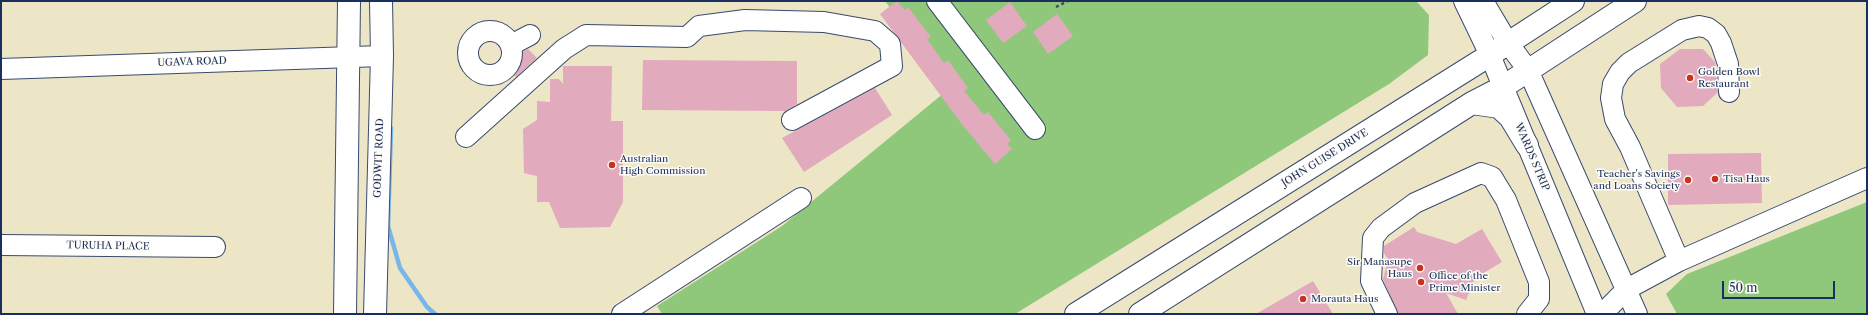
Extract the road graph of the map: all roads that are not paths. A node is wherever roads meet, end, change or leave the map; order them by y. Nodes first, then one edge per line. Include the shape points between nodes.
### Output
1 (349, 1) edge
2 (382, 1) edge
3 (937, 1) edge
4 (1464, 1) edge
5 (1483, 1) edge
6 (1573, 1) edge
7 (1635, 1) edge
8 (530, 35) dead end
9 (1508, 43) junction
10 (512, 45) junction
11 (1490, 55) junction
12 (382, 56) junction
13 (349, 57) junction
14 (1, 68) edge
15 (1528, 70) junction
16 (502, 72) junction
17 (1503, 87) junction
18 (519, 89) junction
19 (1729, 92) dead end
20 (1472, 103) junction
21 (792, 120) dead end
22 (1035, 129) dead end
23 (466, 137) dead end
24 (1527, 145) junction
25 (1867, 178) edge
26 (801, 198) dead end
27 (1, 245) edge
28 (215, 247) dead end
29 (1679, 261) junction
30 (1627, 289) junction
31 (345, 314) edge
32 (375, 314) edge
33 (622, 314) edge
34 (1076, 314) edge
35 (1140, 314) edge
36 (1387, 314) edge
37 (1527, 314) edge
38 (1597, 314) edge
39 (1602, 314) edge
40 (1637, 314) edge

1 - 13 main road
2 - 12 main road, GODWIT ROAD
3 - 22 street
4 - 11 street, WARDS STRIP
5 - 9 street
6 - 9 main road, JOHN GUISE DRIVE
7 - 15 main road
8 - 10 street
9 - 11 main road, JOHN GUISE DRIVE
9 - 15 street
10 - 16 street via 513,57
10 - 16 street via 502,34 488,30 475,36 470,42 468,56 473,68 484,74 496,75
11 - 17 street, WARDS STRIP
11 - 34 main road, JOHN GUISE DRIVE
12 - 13 street, UGAVA ROAD
12 - 32 main road, GODWIT ROAD
13 - 14 street, UGAVA ROAD
13 - 31 main road
15 - 17 main road
15 - 30 street
16 - 18 street
17 - 20 main road
17 - 24 street, WARDS STRIP
18 - 21 street via 564,50 586,35 688,37 699,26 745,20 824,22 875,31 890,44 892,66
18 - 23 street
19 - 29 street via 1728,64 1721,43 1716,34 1708,28 1699,26 1682,30 1630,63 1620,72 1613,84 1611,98 1615,119 1630,147
20 - 24 main road via 1499,107 1510,117
20 - 35 main road
24 - 38 street, WARDS STRIP
25 - 29 street
26 - 33 street
27 - 28 street, TURUHA PLACE
29 - 30 street
30 - 39 street
30 - 40 street
36 - 37 street via 1371,281 1373,238 1381,228 1415,203 1481,173 1492,177 1506,200 1539,282 1540,299

